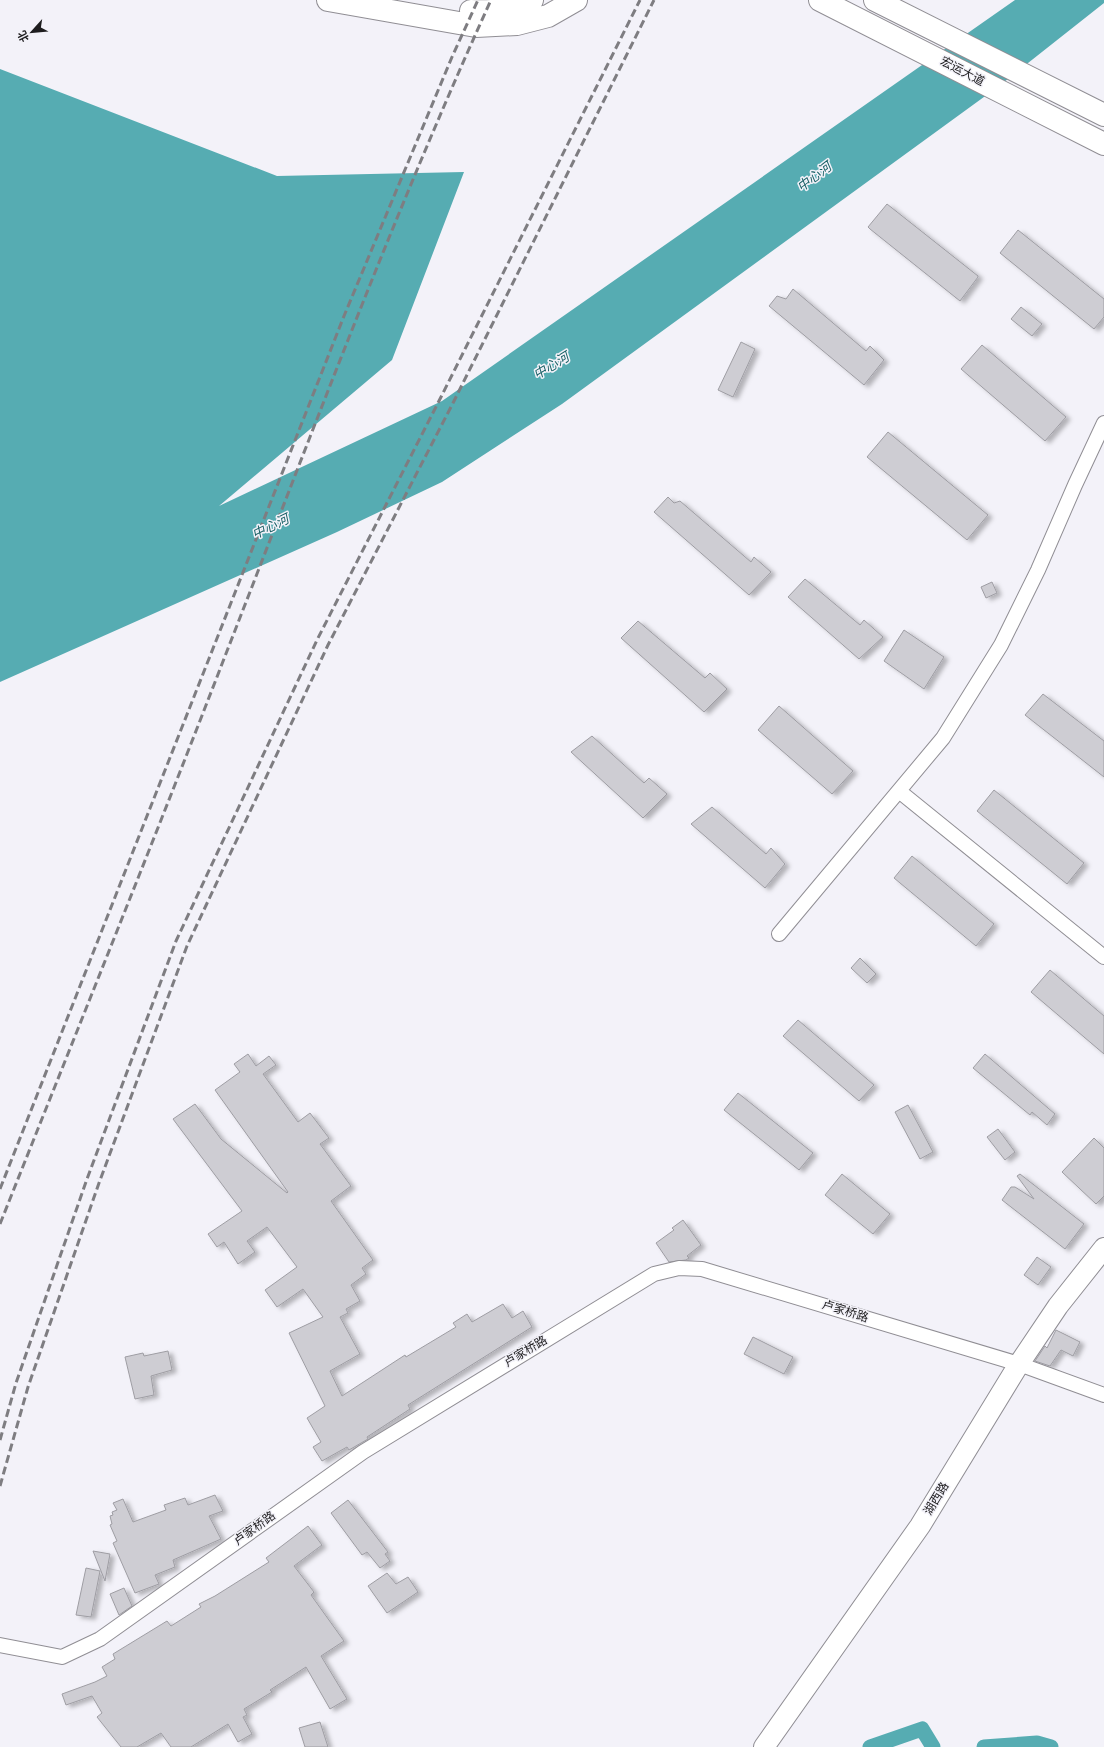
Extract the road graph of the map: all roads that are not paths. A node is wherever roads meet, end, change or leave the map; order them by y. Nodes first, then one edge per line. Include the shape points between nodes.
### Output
1 (328, 0) edge
2 (395, 0) edge
3 (532, 0) edge
4 (576, 0) edge
5 (820, 0) edge
6 (875, 0) edge
7 (1104, 115) edge
8 (1104, 144) edge
9 (1104, 423) edge
10 (899, 791) junction
11 (779, 934) dead end
12 (1104, 957) edge
13 (1104, 1248) edge
14 (1019, 1364) junction
15 (1104, 1395) edge
16 (0, 1645) edge
17 (764, 1747) edge

1 - 4 main road via 476,26 517,24 548,16
2 - 3 main road via 436,8 489,12 523,5
5 - 8 main road, 宏运大道
6 - 7 main road, 宏运大道
9 - 10 street via 1001,645 943,738
10 - 11 street
10 - 12 street
13 - 14 street, 湖西路 via 1058,1306
14 - 15 street, 卢家桥路
14 - 16 street, 卢家桥路 via 702,1269 679,1268 654,1274 363,1452 100,1639 62,1657
14 - 17 street, 湖西路 via 920,1526

